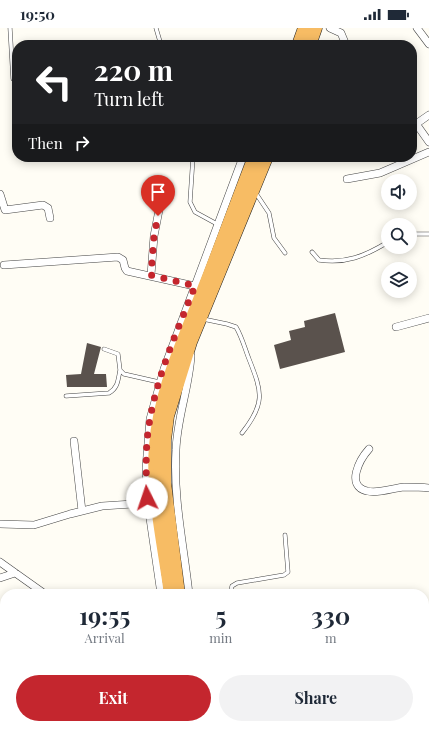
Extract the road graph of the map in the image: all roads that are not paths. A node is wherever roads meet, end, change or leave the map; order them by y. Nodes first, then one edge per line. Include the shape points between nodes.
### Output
1 (10, 28) edge
2 (156, 28) edge
3 (304, 28) edge
4 (316, 28) edge
5 (330, 28) edge
6 (417, 28) edge
7 (160, 40) edge
8 (300, 40) edge
9 (312, 40) edge
10 (344, 40) edge
11 (429, 44) edge
12 (12, 62) edge
13 (429, 116) edge
14 (417, 120) edge
15 (417, 125) edge
16 (429, 142) edge
17 (429, 152) edge
18 (417, 157) edge
19 (193, 162) edge
20 (240, 162) edge
21 (252, 162) edge
22 (265, 162) edge
23 (406, 162) edge
24 (346, 179) dead end
25 (253, 190) junction
26 (0, 194) edge
27 (160, 205) dead end
28 (50, 218) dead end
29 (217, 224) junction
30 (417, 234) edge
31 (429, 234) edge
32 (381, 246) edge
33 (285, 252) dead end
34 (312, 252) dead end
35 (4, 265) dead end
36 (151, 275) junction
37 (204, 288) junction
38 (429, 318) edge
39 (201, 319) junction
40 (396, 327) dead end
41 (191, 342) junction
42 (104, 349) dead end
43 (120, 370) junction
44 (159, 382) junction
45 (66, 396) dead end
46 (242, 433) dead end
47 (74, 441) dead end
48 (369, 449) dead end
49 (429, 488) edge
50 (148, 503) junction
51 (82, 510) junction
52 (0, 524) edge
53 (285, 535) dead end
54 (0, 562) edge
55 (15, 573) junction
56 (0, 578) edge
57 (38, 589) edge
58 (160, 589) edge
59 (169, 589) edge
60 (178, 589) edge
61 (188, 589) edge
62 (231, 589) edge

1 - 12 lane
2 - 7 lane
3 - 8 highway
4 - 9 highway
5 - 10 street via 341,33
6 - 11 street
13 - 14 street
15 - 16 street
17 - 18 street
19 - 29 lane via 190,202 195,212
20 - 29 street
21 - 37 highway
22 - 25 highway
23 - 24 street via 380,173
25 - 33 lane via 269,213 274,238
25 - 37 highway
26 - 28 street via 5,210 43,205 48,208
27 - 36 street
29 - 37 street
30 - 31 lane
32 - 34 lane via 349,261 319,260
35 - 36 street via 118,257 123,260 127,271
36 - 37 street
37 - 39 highway
37 - 44 street
37 - 59 highway via 184,335 165,391 155,446 156,487
38 - 40 street
39 - 41 highway
39 - 46 lane via 236,328 259,386 260,399 257,411
41 - 60 highway via 169,409 165,440 165,483
41 - 61 street via 190,373 178,426 175,466
42 - 43 lane via 118,354
43 - 44 lane via 124,374
43 - 45 lane via 118,384 109,393
44 - 50 street via 147,441
47 - 51 street
48 - 49 street via 361,458 355,476 361,488 370,492 404,487
50 - 51 street
50 - 58 street
51 - 52 street via 34,525
53 - 62 lane via 288,572 284,575 236,583
54 - 55 street
55 - 56 street
55 - 57 street

